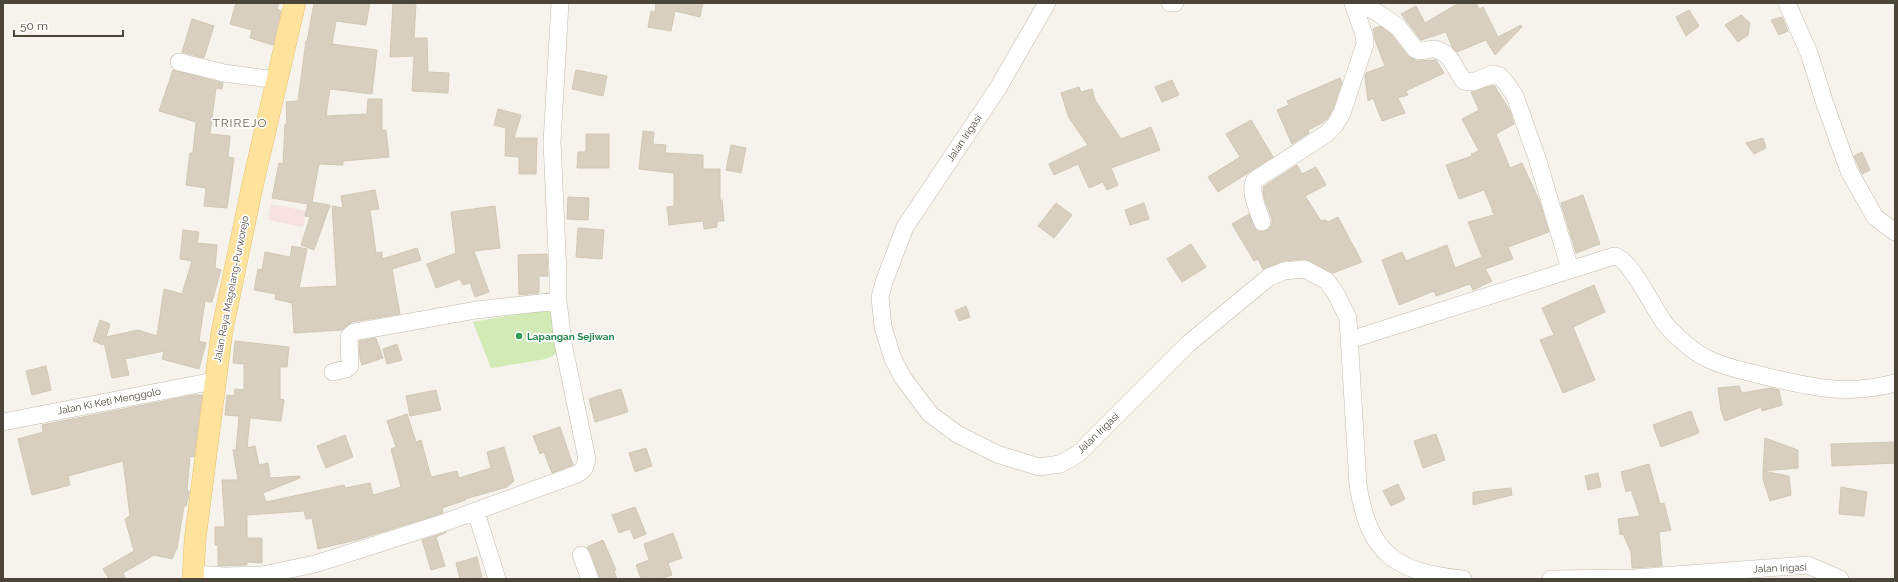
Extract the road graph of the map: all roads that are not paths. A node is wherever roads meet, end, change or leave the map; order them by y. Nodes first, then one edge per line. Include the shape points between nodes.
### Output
1 (295, 3) edge
2 (560, 3) edge
3 (1048, 3) edge
4 (1170, 3) edge
5 (1175, 3) edge
6 (1353, 3) edge
7 (1359, 3) edge
8 (1787, 3) edge
9 (179, 62) dead end
10 (277, 80) junction
11 (1262, 222) dead end
12 (1895, 232) edge
13 (1570, 269) junction
14 (558, 301) junction
15 (1350, 340) junction
16 (333, 372) dead end
17 (214, 381) junction
18 (1895, 384) edge
19 (3, 422) edge
20 (476, 512) junction
21 (581, 555) dead end
22 (193, 576) edge
23 (497, 579) edge
24 (590, 579) edge
25 (1463, 579) edge
26 (1551, 579) edge
27 (1840, 579) edge

1 - 10 main road, Jalan Raya Magelang-Purworejo
2 - 14 street via 552,142
3 - 15 street, Jalan Irigasi via 998,88 904,227 884,282 880,297 886,340 903,378 930,414 957,434 997,454 1038,467 1060,464 1078,454 1188,344 1269,277 1293,269 1310,270 1331,286 1347,314
4 - 5 street
6 - 11 street via 1365,40 1342,113 1331,130 1255,180 1254,194
7 - 13 street via 1398,26 1416,50 1433,49 1443,52 1451,58 1464,81 1473,82 1493,74 1500,76 1506,83 1515,96 1537,158
8 - 12 street via 1809,53 1849,170 1875,217
9 - 10 street via 224,73
10 - 17 main road, Jalan Raya Magelang-Purworejo via 242,232
13 - 15 street
13 - 18 street via 1614,256 1621,258 1665,324 1698,354 1720,364 1804,386 1828,389 1863,390
14 - 16 street via 476,310 354,332 349,337 350,366
14 - 20 street via 563,343 587,458 586,466 577,474
15 - 25 street, Jalan Irigasi via 1358,484 1360,500 1371,530 1382,549 1391,558 1413,569
17 - 19 street, Jalan Ki Keti Menggolo
17 - 22 main road, Jalan Raya Magelang-Purworejo
20 - 22 street via 286,571 262,575
20 - 23 street
21 - 24 street
26 - 27 street, Jalan Irigasi via 1634,578 1808,565

